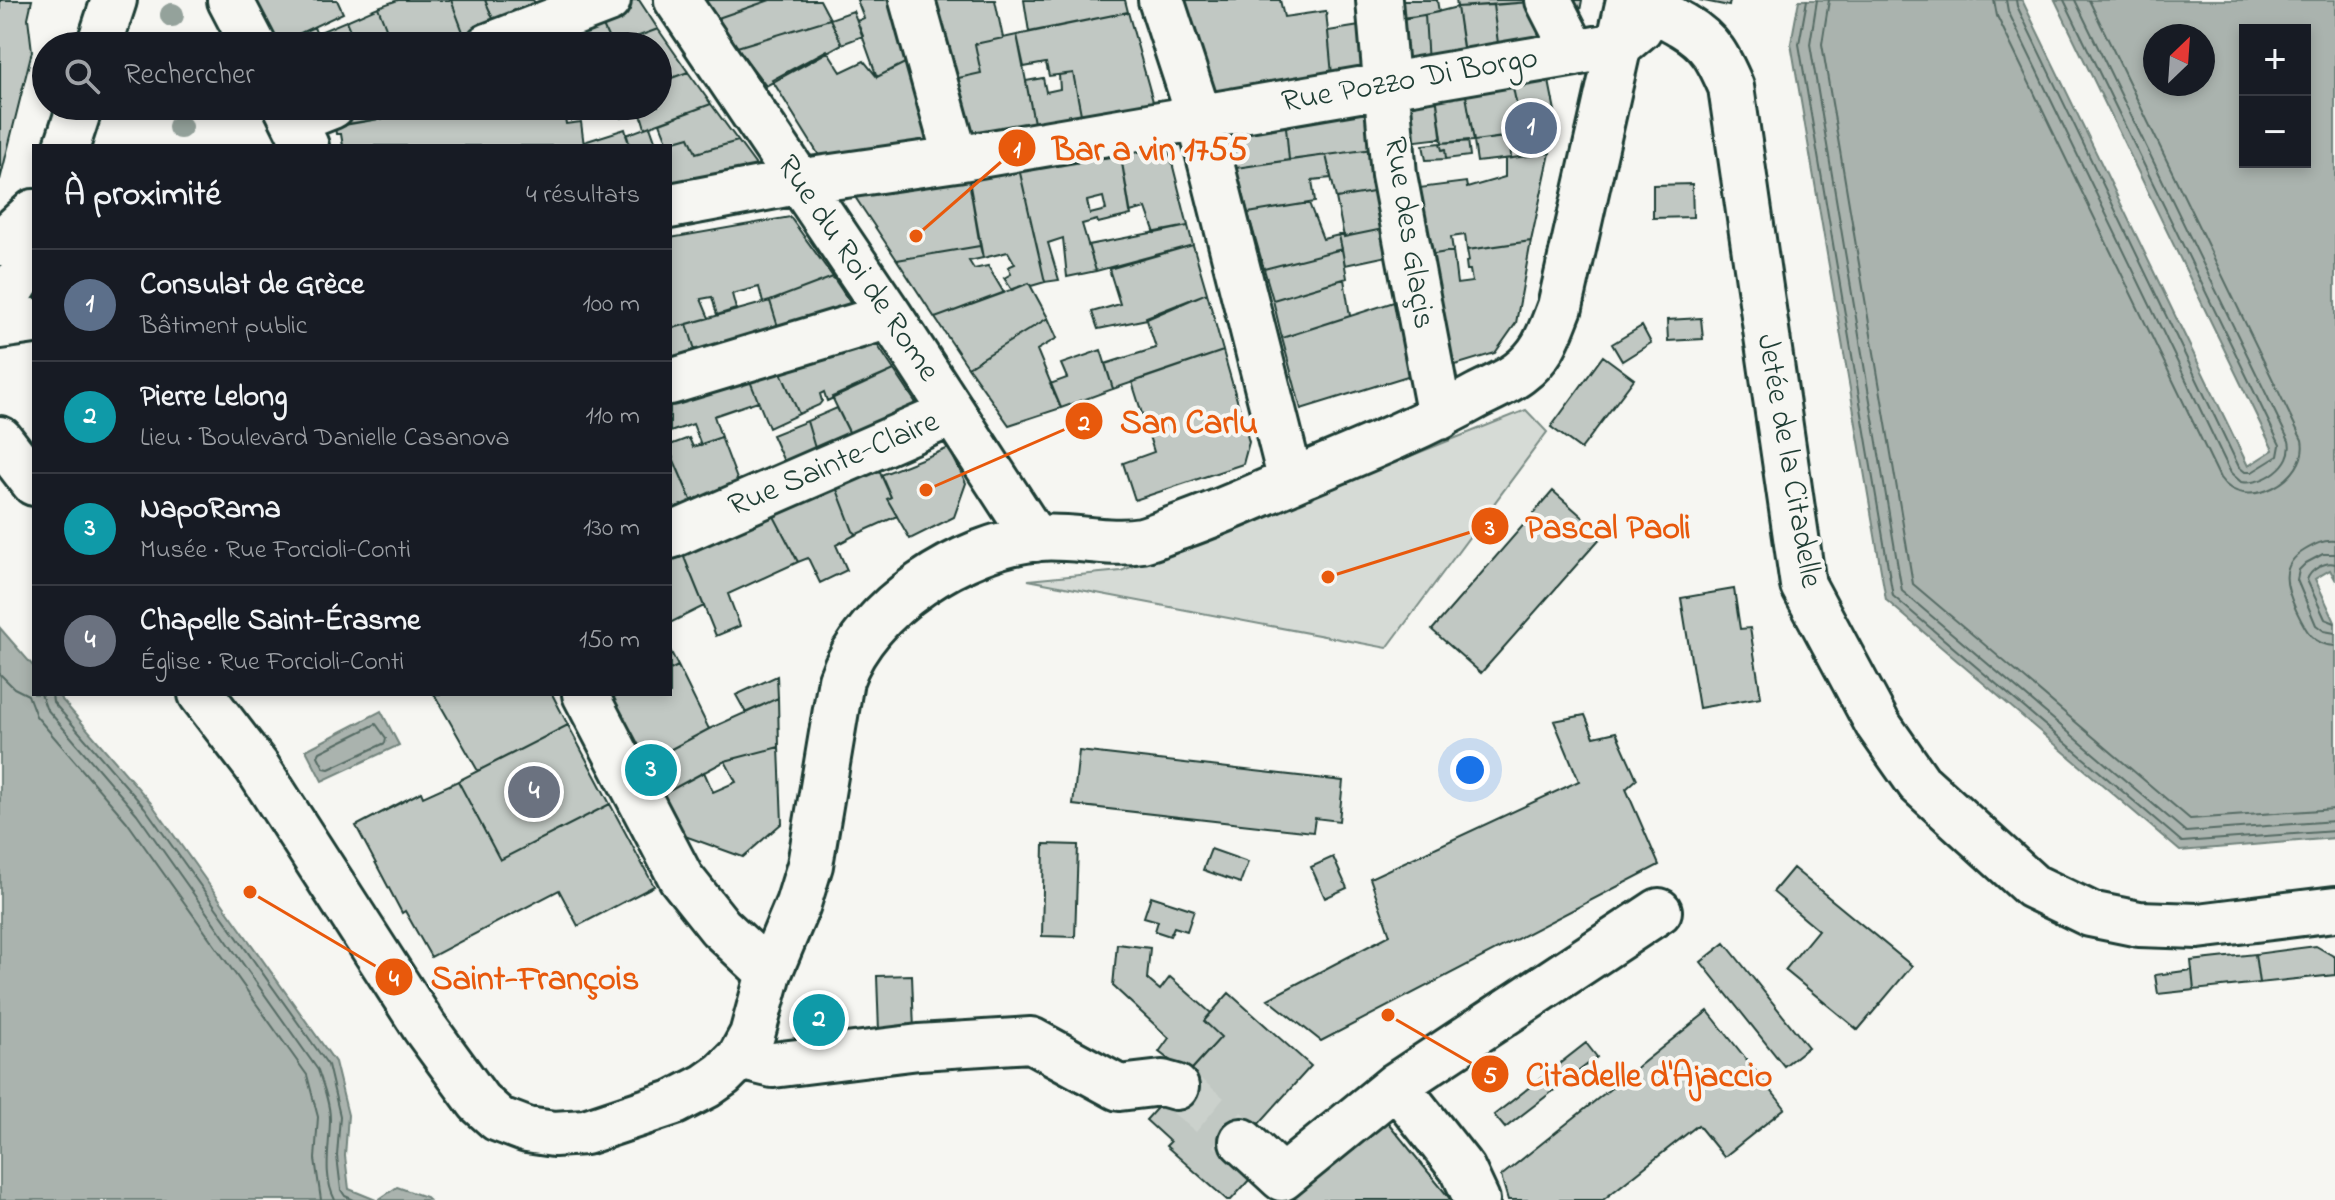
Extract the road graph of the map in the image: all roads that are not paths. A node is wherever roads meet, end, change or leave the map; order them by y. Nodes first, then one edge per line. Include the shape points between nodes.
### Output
1 (114, 0) edge
2 (230, 0) edge
3 (608, 0) edge
4 (677, 0) edge
5 (912, 0) edge
6 (1161, 0) edge
7 (1379, 0) edge
8 (1548, 0) edge
9 (1629, 0) edge
10 (1658, 9) edge
11 (104, 32) edge
12 (247, 32) edge
13 (525, 32) edge
14 (1621, 44) junction
15 (1575, 53) junction
16 (1386, 86) junction
17 (1199, 116) junction
18 (75, 120) edge
19 (68, 144) edge
20 (956, 159) junction
21 (797, 182) junction
22 (672, 206) edge
23 (32, 214) edge
24 (0, 243) edge
25 (32, 258) edge
26 (0, 309) edge
27 (890, 316) junction
28 (32, 321) edge
29 (0, 326) edge
30 (672, 381) edge
31 (953, 413) junction
32 (1440, 417) junction
33 (0, 439) edge
34 (32, 480) edge
35 (1291, 481) junction
36 (672, 535) edge
37 (1035, 539) junction
38 (203, 696) edge
39 (586, 696) edge
40 (2335, 909) edge
41 (1659, 911) dead end
42 (769, 973) junction
43 (740, 1057) junction
44 (1396, 1085) junction
45 (1176, 1087) tunnel mouth
46 (1242, 1141) tunnel mouth
47 (1272, 1189) edge
48 (1477, 1200) edge

1 - 11 street
2 - 12 street
3 - 13 street
4 - 21 street, Rue du Roi de Rome
5 - 20 street
6 - 17 street
7 - 16 street, Rue des Glaçis
8 - 15 street
9 - 14 street
10 - 14 street, Jetée de la Citadelle
10 - 40 street, Jetée de la Citadelle via 1717,55 1731,87 1803,585 1877,723 1919,783 2032,886 2090,914 2139,924 2198,926
14 - 15 street, Rue Pozzo Di Borgo
14 - 32 street via 1560,307 1543,350 1518,374
15 - 16 street, Rue Pozzo Di Borgo
16 - 17 street, Rue Pozzo Di Borgo
16 - 32 street, Rue des Glaçis via 1394,175
17 - 20 street, Rue Pozzo Di Borgo
17 - 35 street
18 - 19 street
20 - 21 street, Rue Pozzo Di Borgo
21 - 22 street, Rue Pozzo Di Borgo
21 - 27 street, Rue du Roi de Rome
23 - 24 street
25 - 26 street
27 - 30 street
27 - 31 street, Rue du Roi de Rome
28 - 29 street
31 - 36 street, Rue Sainte-Claire
31 - 37 street, Rue du Roi de Rome
32 - 35 street
33 - 34 street
35 - 37 street via 1144,539
37 - 42 street via 954,564 879,620 848,660 810,865
38 - 43 street via 257,767 425,1028 479,1102 498,1119 527,1130 585,1132 675,1102 715,1080
39 - 42 street via 681,878 720,927
41 - 44 street
42 - 43 street via 752,1035
43 - 45 street via 773,1065 1031,1040 1119,1088 1162,1083
44 - 47 street
44 - 48 street via 1463,1170
46 - 47 street

